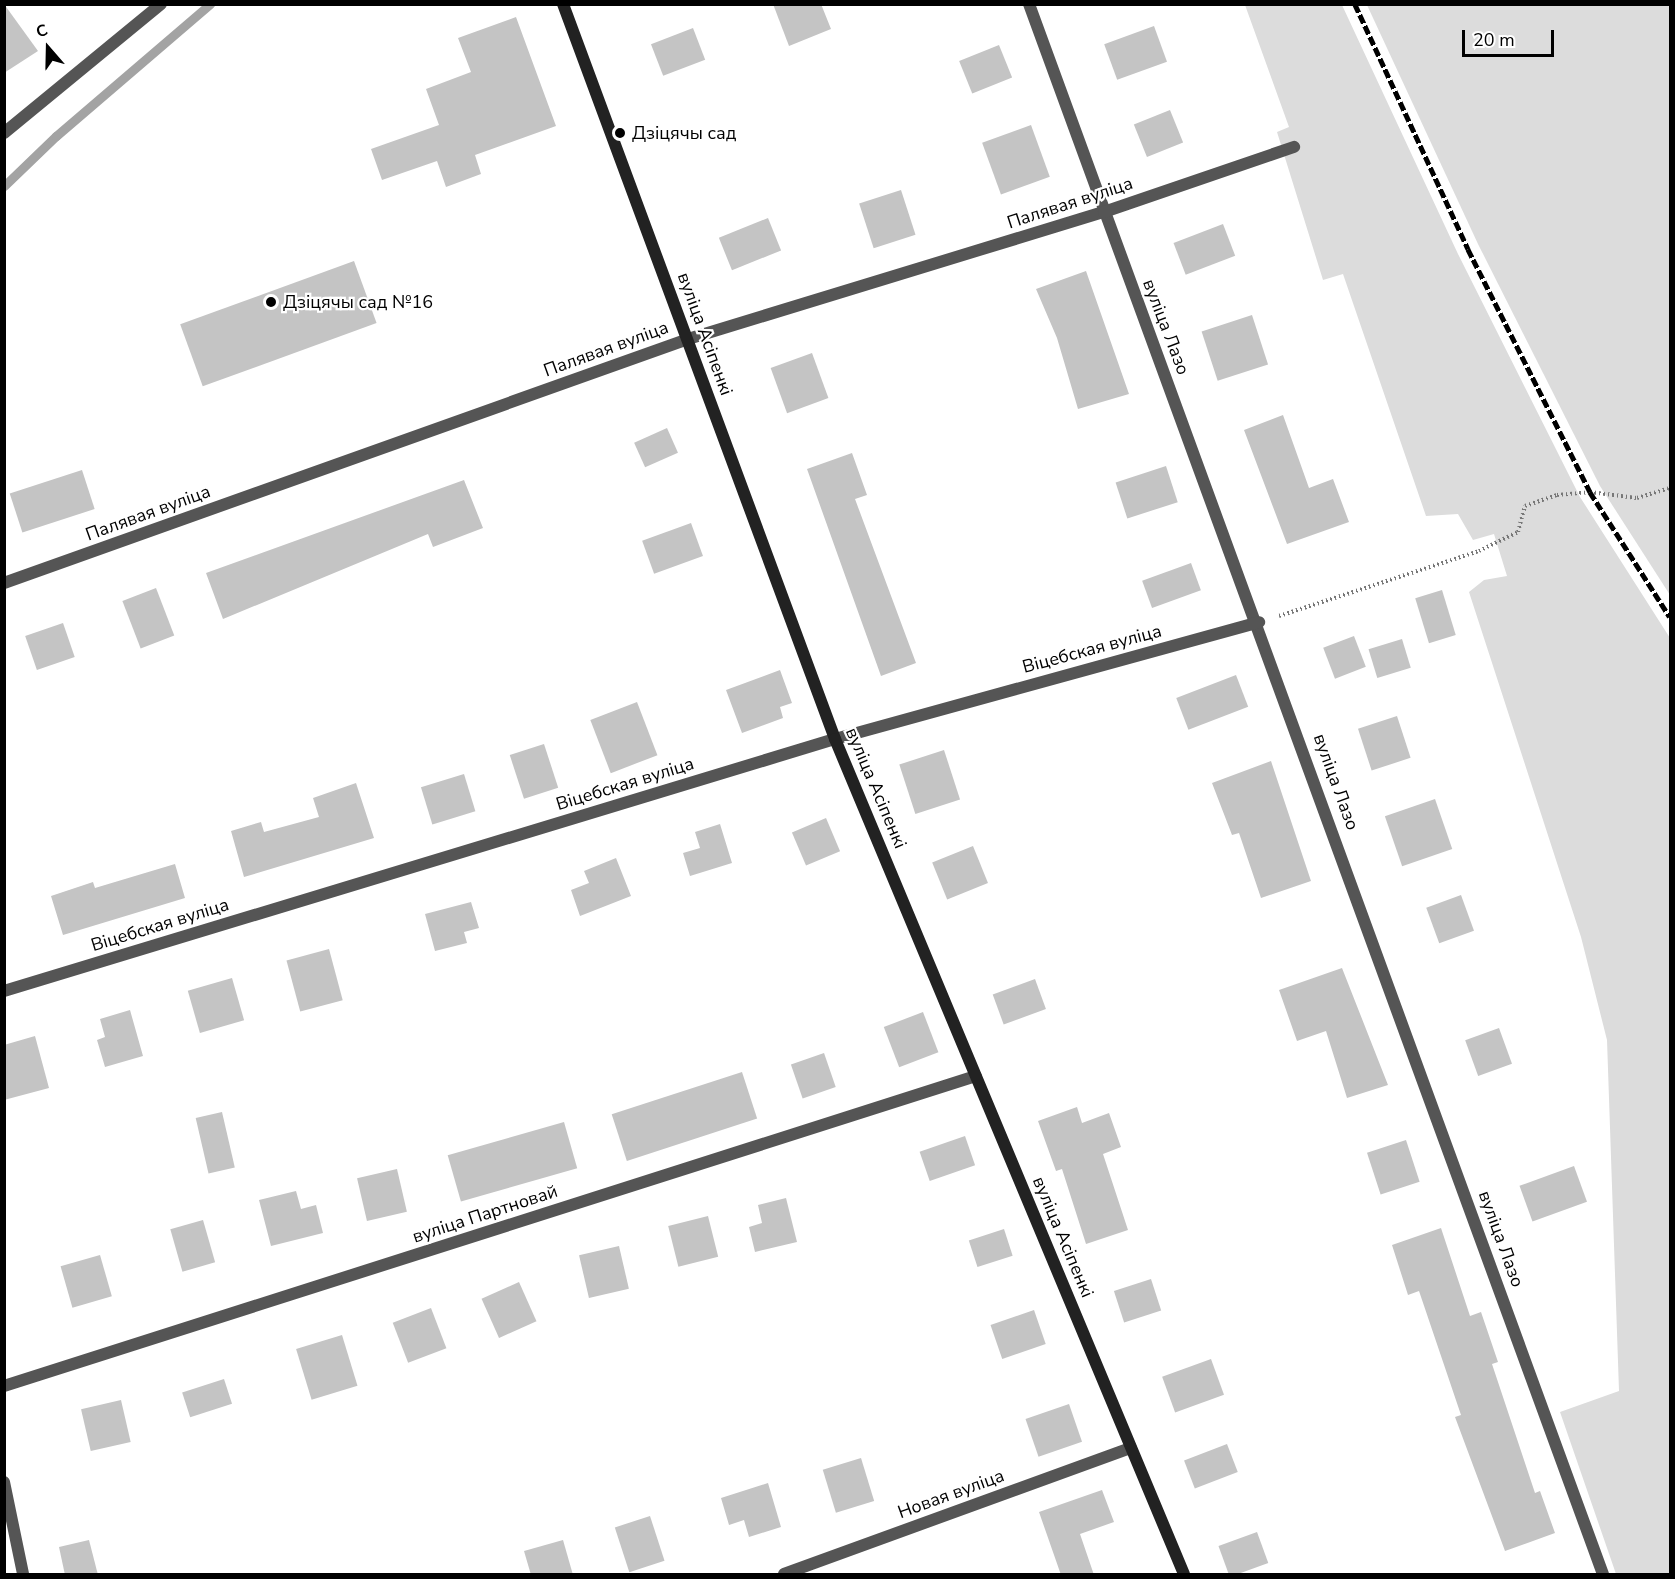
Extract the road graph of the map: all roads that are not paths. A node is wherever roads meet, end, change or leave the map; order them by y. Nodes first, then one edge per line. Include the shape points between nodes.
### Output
1 (161, 4) edge
2 (563, 4) edge
3 (1029, 4) edge
4 (4, 134) edge
5 (1294, 147) dead end
6 (1104, 212) junction
7 (688, 339) junction
8 (4, 584) edge
9 (1259, 622) junction
10 (835, 739) junction
11 (4, 991) edge
12 (976, 1076) junction
13 (4, 1386) edge
14 (1131, 1448) junction
15 (4, 1482) edge
16 (23, 1575) edge
17 (784, 1575) edge
18 (1184, 1575) edge
19 (1603, 1575) edge

1 - 4 street
2 - 7 street, вуліца Асіпенкі
3 - 6 street, вуліца Лазо
5 - 6 street, Палявая вуліца
6 - 7 street, Палявая вуліца
6 - 9 street, вуліца Лазо
7 - 8 street, Палявая вуліца
7 - 10 street, вуліца Асіпенкі
9 - 10 street, Віцебская вуліца
9 - 19 street, вуліца Лазо
10 - 11 street, Віцебская вуліца
10 - 12 street, вуліца Асіпенкі
12 - 13 street, вуліца Партновай
12 - 14 street, вуліца Асіпенкі
14 - 17 street, Новая вуліца
14 - 18 street, вуліца Асіпенкі
15 - 16 street

